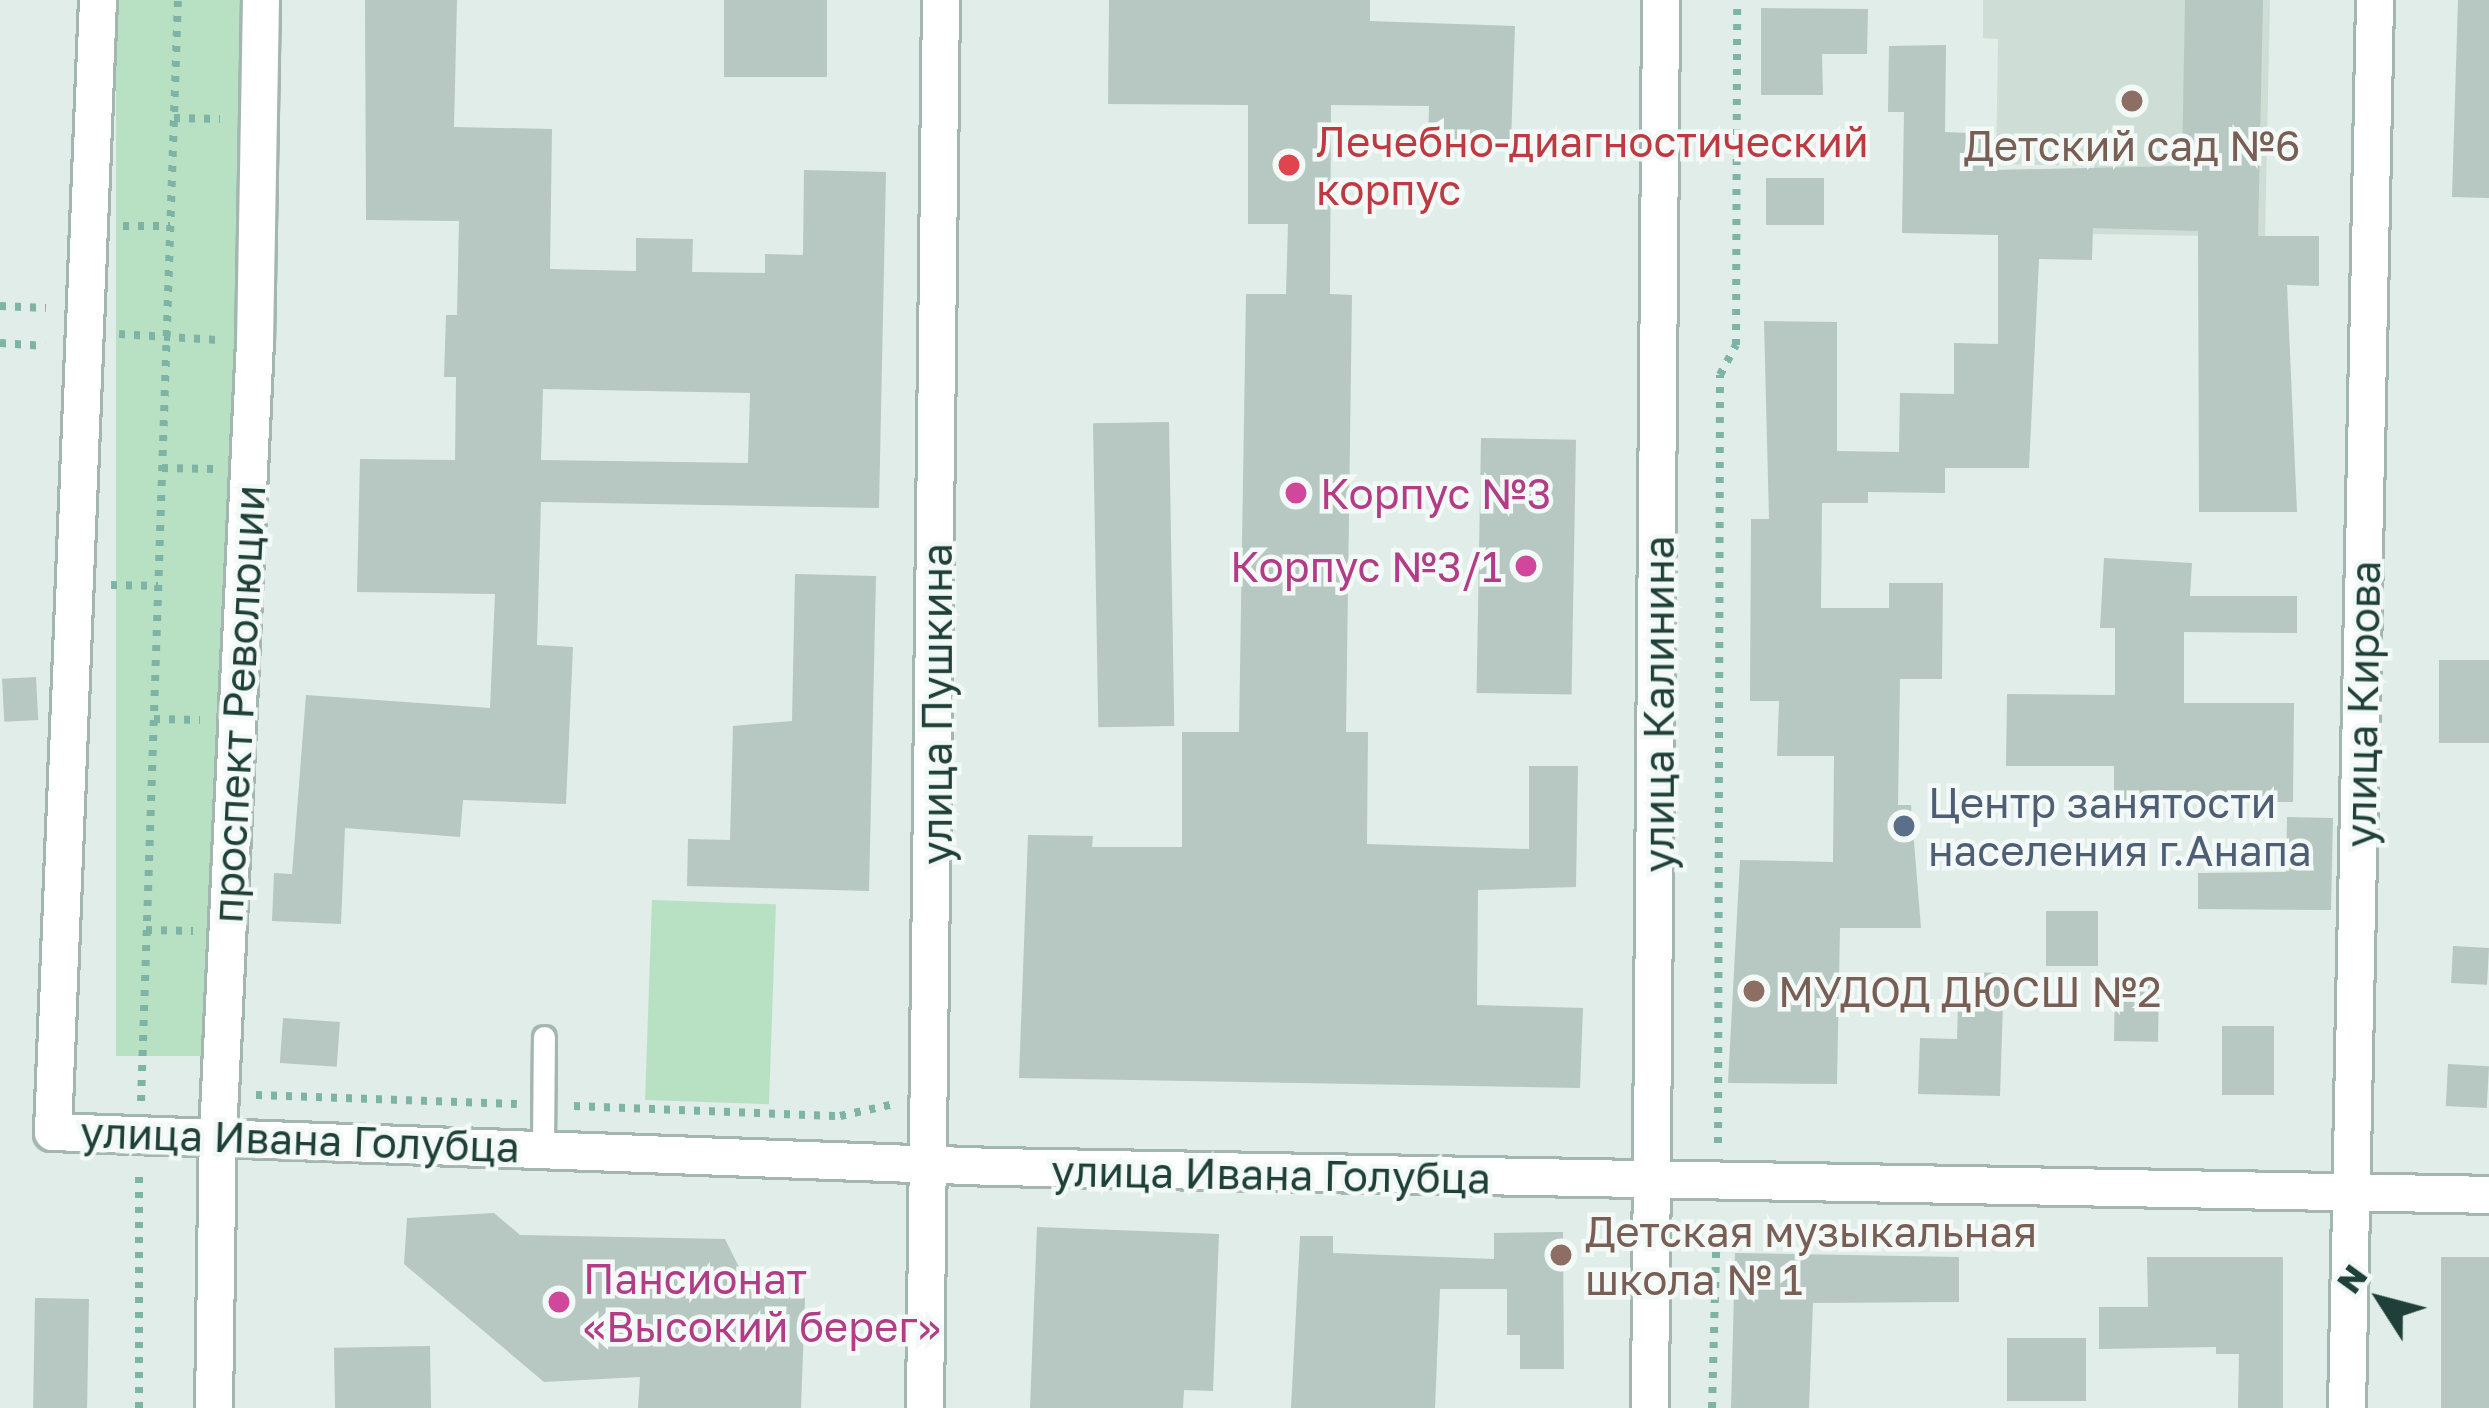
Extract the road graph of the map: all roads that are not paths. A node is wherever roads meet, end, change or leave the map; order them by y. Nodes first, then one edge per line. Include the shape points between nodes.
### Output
1 (98, 0) edge
2 (261, 0) edge
3 (941, 0) edge
4 (1661, 0) edge
5 (2375, 0) edge
6 (544, 1037) dead end
7 (218, 1135) junction
8 (543, 1145) junction
9 (932, 1162) junction
10 (1657, 1183) junction
11 (2353, 1192) junction
12 (2489, 1195) edge
13 (214, 1408) edge
14 (925, 1408) edge
15 (1650, 1408) edge
16 (2347, 1408) edge

1 - 7 street, улица Ивана Голубца via 53,1132
2 - 7 street, проспект Революции via 255,343
3 - 9 street, улица Пушкина
4 - 10 street, улица Калинина
5 - 11 street, улица Кирова
6 - 8 lane
7 - 8 street, улица Ивана Голубца
7 - 13 street, проспект Революции
8 - 9 street, улица Ивана Голубца
9 - 10 street, улица Ивана Голубца
9 - 14 street, улица Пушкина
10 - 11 street, улица Ивана Голубца
10 - 15 street, улица Калинина
11 - 12 street, улица Ивана Голубца
11 - 16 street, улица Кирова

